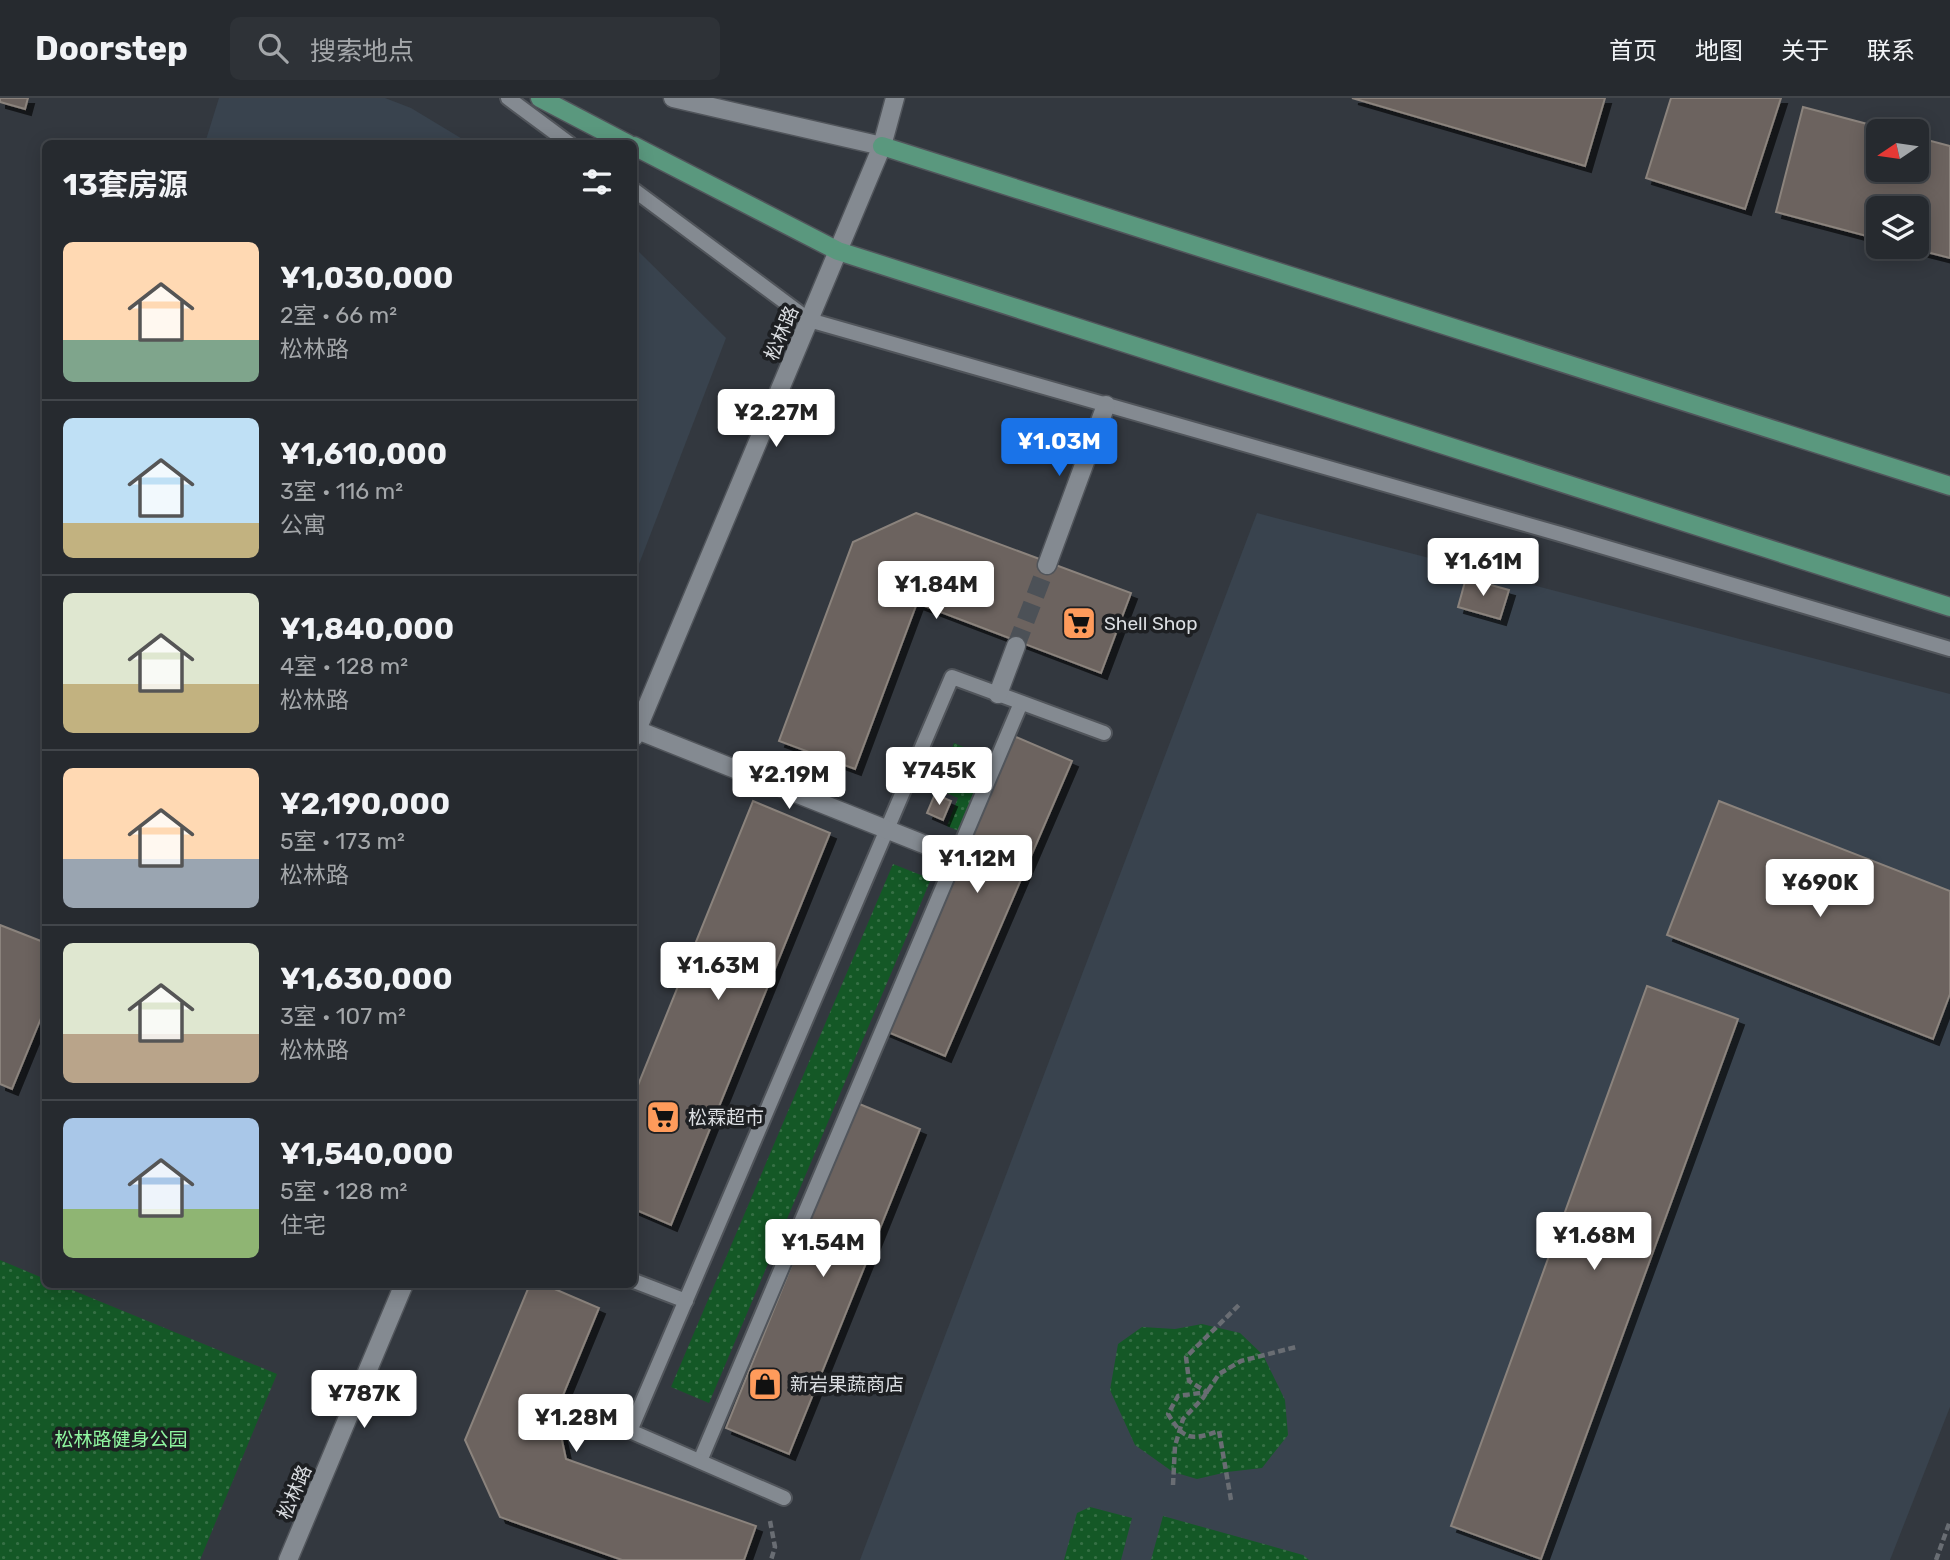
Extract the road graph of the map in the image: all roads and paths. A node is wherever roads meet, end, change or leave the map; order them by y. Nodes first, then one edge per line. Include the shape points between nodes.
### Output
1 (508, 98) edge
2 (540, 98) edge
3 (673, 98) edge
4 (895, 98) edge
5 (565, 140) edge
6 (620, 140) edge
7 (882, 146) junction
8 (637, 148) edge
9 (637, 193) edge
10 (838, 251) junction
11 (809, 320) junction
12 (1107, 405) junction
13 (1950, 486) edge
14 (1047, 565) tunnel mouth
15 (1950, 607) edge
16 (1016, 646) tunnel mouth
17 (1950, 649) edge
18 (998, 694) junction
19 (1021, 703) junction
20 (637, 728) edge
21 (1104, 733) dead end
22 (637, 734) edge
23 (887, 830) junction
24 (956, 857) junction
25 (637, 1282) edge
26 (402, 1288) edge
27 (686, 1301) junction
28 (1239, 1305) dead end
29 (1296, 1347) dead end
30 (1207, 1392) junction
31 (1179, 1432) junction
32 (700, 1461) junction
33 (1172, 1486) dead end
34 (784, 1498) dead end
35 (1231, 1500) dead end
36 (1950, 1521) edge
37 (288, 1560) edge
38 (1936, 1560) edge

1 - 5 lane
2 - 6 main road
3 - 7 street
4 - 7 street, 松林路
7 - 10 street, 松林路
7 - 13 main road
8 - 10 main road
9 - 11 lane
10 - 11 street, 松林路
10 - 15 main road
11 - 12 lane
11 - 20 street, 松林路
12 - 14 street
12 - 17 lane
16 - 18 street
18 - 19 lane
18 - 23 lane via 952,677
19 - 21 lane
19 - 24 lane
22 - 23 street
23 - 24 street
23 - 27 lane
24 - 32 lane
25 - 27 lane
26 - 37 street, 松林路
27 - 32 lane via 630,1431
28 - 30 path via 1186,1357 1189,1381
29 - 30 path via 1241,1361 1219,1374
30 - 31 path
30 - 31 path via 1178,1396 1168,1414
31 - 33 path
31 - 35 path via 1198,1438 1219,1431
32 - 34 lane
36 - 38 path

